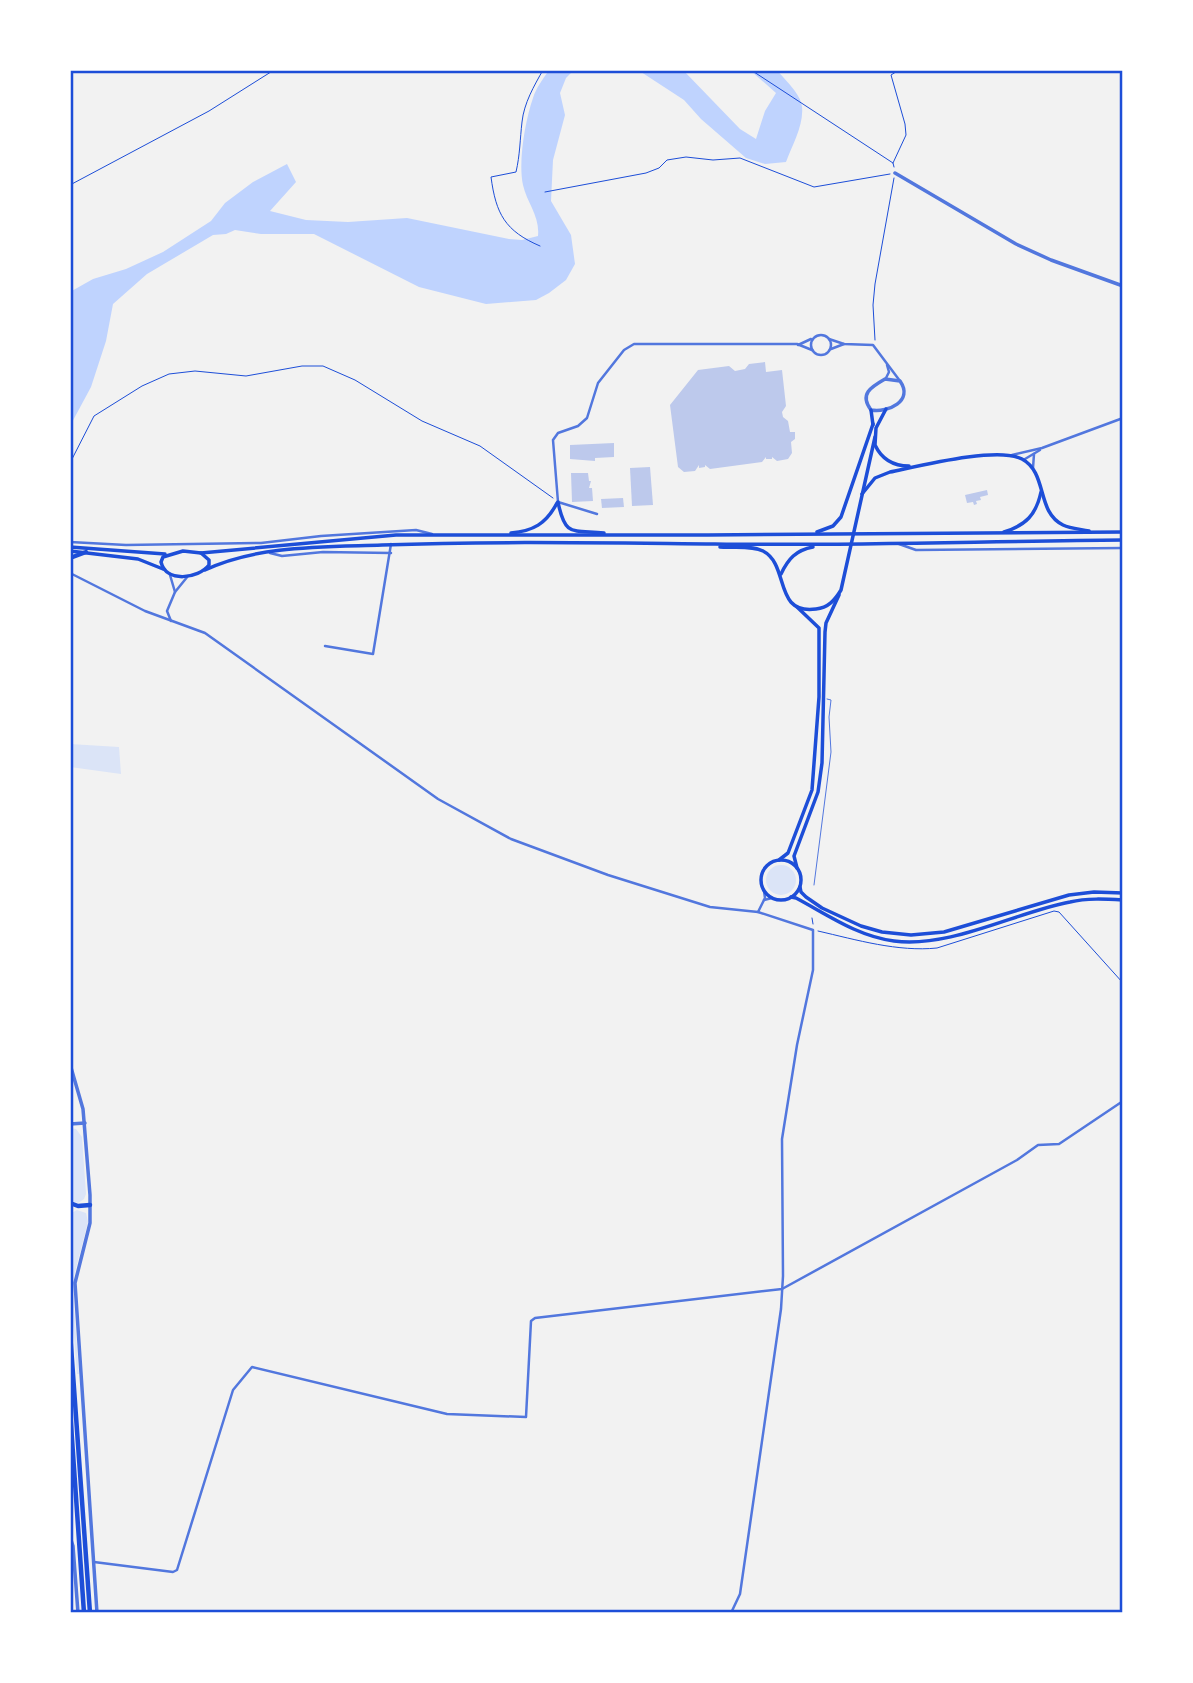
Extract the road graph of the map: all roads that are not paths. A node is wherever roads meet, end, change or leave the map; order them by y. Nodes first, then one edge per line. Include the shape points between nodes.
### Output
1 (895, 173) road end
2 (1123, 286) edge
3 (814, 338) junction
4 (829, 339) junction
5 (844, 344) junction
6 (798, 345) junction
7 (812, 350) junction
8 (830, 350) junction
9 (886, 362) junction
10 (885, 379) junction
11 (901, 381) junction
12 (871, 410) junction
13 (886, 410) junction
14 (1123, 418) edge
15 (873, 424) junction
16 (875, 437) junction
17 (1042, 447) junction
18 (1029, 451) junction
19 (870, 452) junction
20 (1034, 454) junction
21 (1012, 455) junction
22 (1023, 460) junction
23 (921, 466) junction
24 (1033, 468) junction
25 (1041, 490) junction
26 (860, 499) junction
27 (558, 502) junction
28 (597, 514) dead end
29 (1095, 532) junction
30 (1123, 532) edge
31 (999, 533) junction
32 (803, 534) junction
33 (435, 535) junction
34 (487, 535) junction
35 (623, 535) junction
36 (1123, 540) edge
37 (187, 544) junction
38 (391, 544) junction
39 (700, 544) junction
40 (899, 544) junction
41 (822, 546) junction
42 (70, 547) edge
43 (1123, 548) edge
44 (186, 551) junction
45 (86, 552) junction
46 (201, 552) junction
47 (270, 553) junction
48 (391, 553) junction
49 (167, 554) junction
50 (70, 558) edge
51 (164, 570) junction
52 (205, 570) junction
53 (70, 573) edge
54 (170, 574) junction
55 (188, 576) junction
56 (780, 576) junction
57 (841, 590) junction
58 (175, 592) junction
59 (796, 606) junction
60 (167, 611) junction
61 (158, 616) junction
62 (171, 621) junction
63 (325, 646) dead end
64 (825, 698) junction
65 (779, 860) junction
66 (797, 868) junction
67 (814, 885) dead end
68 (800, 887) junction
69 (764, 891) junction
70 (1123, 893) edge
71 (791, 897) junction
72 (772, 898) junction
73 (764, 900) junction
74 (1123, 900) edge
75 (758, 912) junction
76 (70, 1064) edge
77 (1123, 1101) edge
78 (85, 1123) junction
79 (70, 1124) edge
80 (70, 1203) edge
81 (90, 1205) junction
82 (78, 1206) junction
83 (70, 1211) edge
84 (782, 1289) junction
85 (70, 1332) edge
86 (70, 1410) edge
87 (70, 1536) edge
88 (94, 1562) junction
89 (78, 1613) edge
90 (85, 1613) edge
91 (90, 1613) edge
92 (97, 1613) edge
93 (731, 1613) edge

1 - 2 street via 1016,244
3 - 4 street via 822,335
3 - 6 street
3 - 7 street
4 - 5 street
4 - 8 street
5 - 8 street
5 - 9 street via 873,345
6 - 7 street
6 - 27 street via 628,346 598,383 587,418 555,436
7 - 8 street via 820,355
9 - 10 street via 889,372
9 - 11 street
10 - 11 street
10 - 12 street via 866,394
11 - 13 street via 905,396
12 - 13 street
12 - 15 main road
13 - 16 main road
14 - 17 street
15 - 19 main road
15 - 32 main road via 841,517 829,529
16 - 19 main road
16 - 23 main road via 878,450 889,462
17 - 18 street
17 - 20 street
18 - 21 street
18 - 22 street
19 - 26 main road
20 - 22 street
20 - 24 street
21 - 22 main road
21 - 23 main road
22 - 24 main road
23 - 26 main road via 875,478
24 - 25 main road
25 - 29 main road via 1057,521
25 - 31 main road via 1032,517
26 - 57 main road
27 - 28 street
27 - 34 main road via 550,516 532,530
27 - 35 main road via 563,524 575,531
29 - 30 main road
29 - 31 main road
31 - 32 main road
32 - 35 main road
33 - 34 main road
33 - 37 street via 416,530 261,543
33 - 46 main road
34 - 35 main road
36 - 40 main road
37 - 42 street
37 - 44 street
38 - 39 main road
38 - 47 main road
38 - 48 street
39 - 41 main road
39 - 56 main road via 761,550 771,557
40 - 41 main road
40 - 43 street via 916,550
41 - 56 main road via 794,554
42 - 45 main road
42 - 49 main road
44 - 46 main road
44 - 49 main road
45 - 50 highway
45 - 51 main road via 138,559
46 - 52 main road via 209,560
47 - 48 street
47 - 52 main road via 242,556
48 - 63 street via 373,654
49 - 51 main road via 161,562
51 - 54 main road
52 - 55 main road
53 - 61 street
54 - 55 main road
54 - 58 street
55 - 58 street
56 - 59 main road via 784,592
57 - 59 main road via 821,608
57 - 64 main road via 826,623
58 - 60 street
59 - 65 main road via 819,628 816,762 803,816 788,853
60 - 61 street
60 - 62 street
61 - 62 street
62 - 75 street via 205,633 438,799 511,839 710,906
64 - 66 main road via 818,792 794,856
64 - 67 lane via 831,700 831,752
65 - 66 main road
65 - 69 main road via 763,871
66 - 68 main road
68 - 70 main road via 806,897 850,922 911,935 944,932 1069,895
68 - 71 main road
69 - 72 main road
69 - 73 street
71 - 72 main road
71 - 74 main road via 860,932 912,942 946,938 1070,902
72 - 73 street
73 - 75 street
75 - 84 street via 813,930 814,970 782,1139
76 - 78 street
77 - 84 street via 1059,1144 1038,1145
78 - 79 street
78 - 81 street
80 - 82 highway
81 - 82 highway
81 - 88 street via 75,1283
82 - 83 highway
84 - 88 street via 535,1318 531,1321 528,1412 521,1418 447,1414 252,1367 233,1390 177,1570
84 - 93 street via 740,1594
85 - 91 highway
86 - 90 highway
87 - 89 street
88 - 92 street

